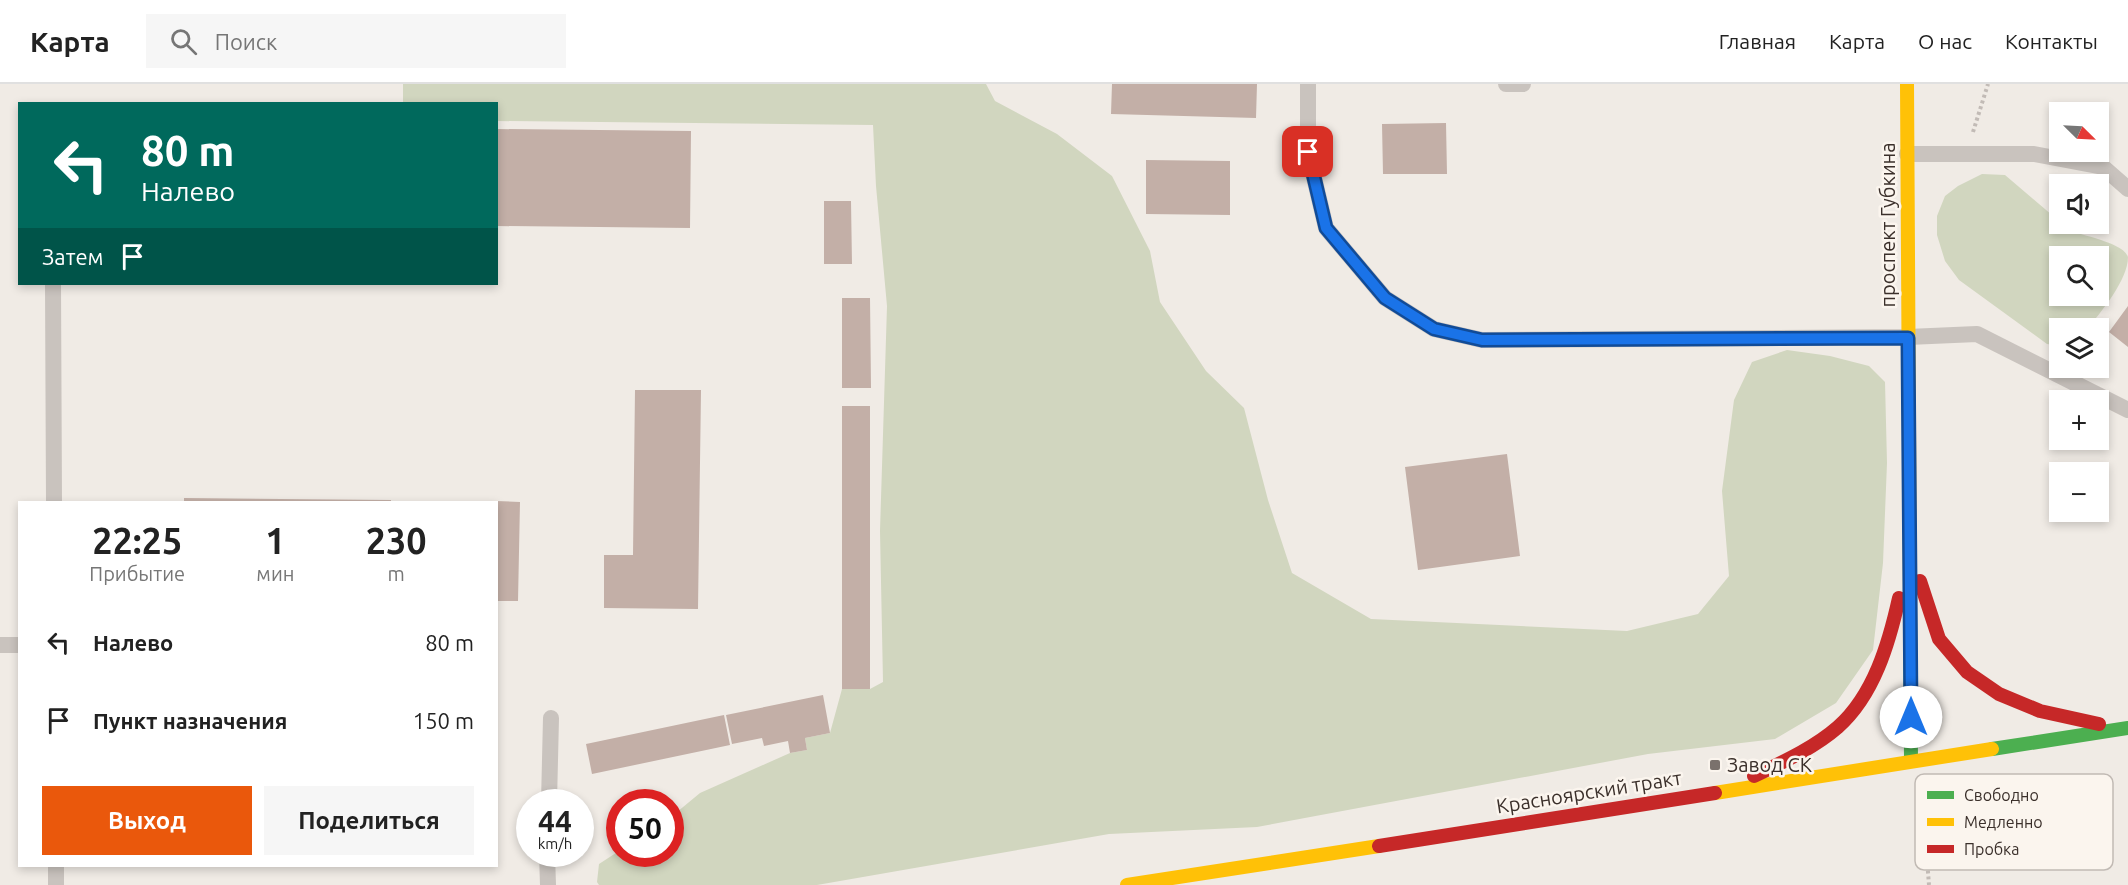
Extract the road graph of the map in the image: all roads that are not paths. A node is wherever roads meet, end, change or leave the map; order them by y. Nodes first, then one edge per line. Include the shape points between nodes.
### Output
1 (1308, 84) edge
2 (1506, 84) edge
3 (1522, 84) edge
4 (1907, 84) edge
5 (1907, 154) junction
6 (2128, 189) edge
7 (53, 285) edge
8 (1908, 338) junction
9 (2128, 410) edge
10 (54, 501) edge
11 (1910, 540) junction
12 (0, 645) edge
13 (18, 645) edge
14 (551, 718) dead end
15 (2128, 727) edge
16 (1911, 761) junction
17 (549, 789) edge
18 (1721, 791) junction
19 (56, 867) edge
20 (547, 867) edge
21 (56, 885) edge
22 (548, 885) edge
23 (1127, 885) edge

1 - 8 lane via 1308,152 1326,228 1385,298 1434,329 1482,340
2 - 3 lane
4 - 5 main road, проспект Губкина
5 - 6 lane via 2034,154 2103,167
5 - 8 main road, проспект Губкина
7 - 10 lane
8 - 9 lane via 1977,334
8 - 11 main road, проспект Губкина
11 - 15 main road via 1940,639 1967,672 1999,694 2040,711
11 - 16 main road, проспект Губкина
11 - 18 main road via 1882,658 1859,704 1826,737
12 - 13 lane
14 - 17 lane
15 - 16 main road, Красноярский тракт
16 - 18 main road, Красноярский тракт
18 - 23 main road, Красноярский тракт
19 - 21 lane
20 - 22 lane

